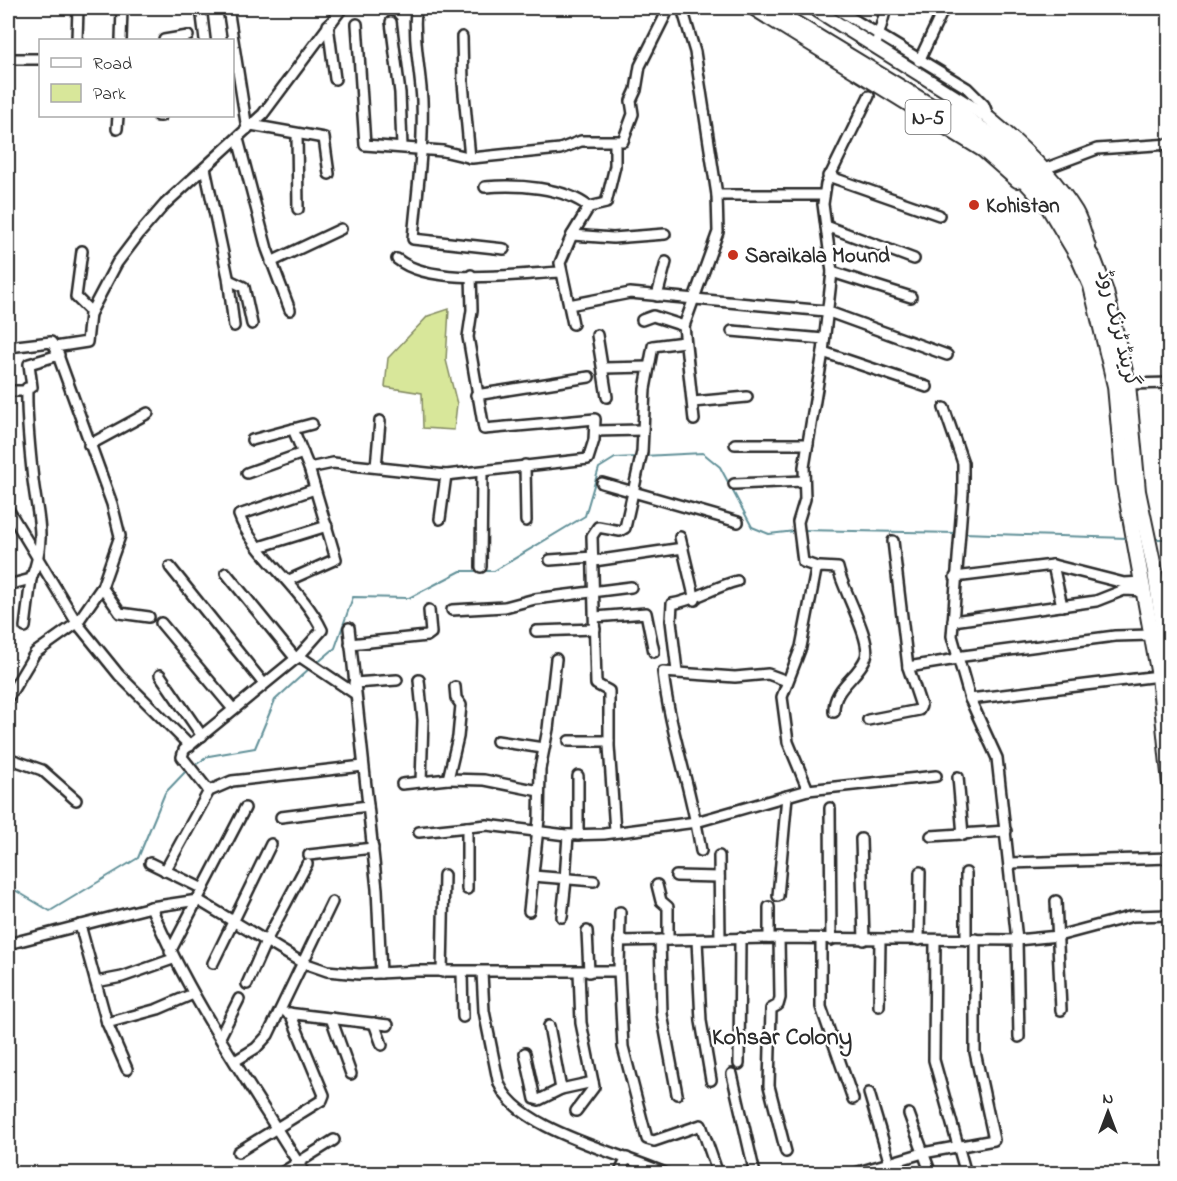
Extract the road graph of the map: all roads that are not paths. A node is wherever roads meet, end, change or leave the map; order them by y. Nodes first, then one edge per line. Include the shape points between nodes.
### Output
1 (78, 8) edge
2 (122, 8) edge
3 (201, 8) edge
4 (228, 8) edge
5 (342, 8) edge
6 (416, 8) edge
7 (669, 8) edge
8 (682, 8) edge
9 (753, 8) edge
10 (770, 8) edge
11 (787, 8) edge
12 (813, 8) edge
13 (835, 8) edge
14 (886, 8) edge
15 (944, 8) edge
16 (391, 22) dead end
17 (357, 24) dead end
18 (328, 25) junction
19 (188, 36) dead end
20 (462, 37) dead end
21 (77, 39) edge
22 (121, 39) edge
23 (170, 39) edge
24 (205, 39) edge
25 (233, 39) edge
26 (877, 41) junction
27 (234, 46) edge
28 (8, 59) edge
29 (39, 59) edge
30 (919, 61) junction
31 (335, 79) dead end
32 (869, 96) dead end
33 (243, 104) junction
34 (234, 105) edge
35 (118, 117) edge
36 (989, 118) junction
37 (249, 127) junction
38 (117, 129) dead end
39 (297, 134) junction
40 (238, 139) junction
41 (615, 143) junction
42 (1170, 144) edge
43 (402, 147) junction
44 (421, 150) junction
45 (470, 158) junction
46 (205, 168) junction
47 (1044, 169) junction
48 (329, 174) dead end
49 (828, 176) junction
50 (485, 187) dead end
51 (717, 195) junction
52 (824, 195) junction
53 (590, 207) junction
54 (298, 209) dead end
55 (939, 215) dead end
56 (826, 226) junction
57 (341, 229) dead end
58 (665, 234) dead end
59 (572, 236) junction
60 (504, 249) dead end
61 (82, 251) dead end
62 (1084, 254) junction
63 (398, 259) dead end
64 (914, 259) dead end
65 (271, 262) junction
66 (666, 262) dead end
67 (561, 272) junction
68 (832, 272) junction
69 (471, 275) junction
70 (228, 280) junction
71 (657, 296) junction
72 (911, 297) dead end
73 (695, 298) junction
74 (569, 305) junction
75 (290, 310) dead end
76 (826, 311) junction
77 (91, 312) junction
78 (642, 320) dead end
79 (252, 324) dead end
80 (573, 324) dead end
81 (234, 326) dead end
82 (684, 326) junction
83 (732, 331) dead end
84 (597, 335) dead end
85 (824, 339) junction
86 (684, 342) junction
87 (8, 347) edge
88 (57, 351) junction
89 (823, 352) junction
90 (947, 355) dead end
91 (649, 367) junction
92 (603, 368) junction
93 (589, 377) dead end
94 (1170, 383) edge
95 (1121, 385) junction
96 (927, 387) dead end
97 (8, 391) edge
98 (27, 391) junction
99 (477, 395) junction
100 (607, 397) dead end
101 (747, 397) dead end
102 (693, 402) junction
103 (944, 408) dead end
104 (148, 413) dead end
105 (694, 420) dead end
106 (380, 421) dead end
107 (312, 424) dead end
108 (293, 429) junction
109 (642, 430) junction
110 (595, 431) junction
111 (252, 440) dead end
112 (735, 444) dead end
113 (808, 444) junction
114 (89, 445) junction
115 (303, 453) junction
116 (525, 465) junction
117 (376, 467) junction
118 (309, 468) junction
119 (247, 472) dead end
120 (482, 472) junction
121 (446, 475) junction
122 (804, 481) junction
123 (602, 483) dead end
124 (734, 484) dead end
125 (315, 489) junction
126 (634, 491) junction
127 (8, 509) edge
128 (440, 519) dead end
129 (526, 521) dead end
130 (738, 522) dead end
131 (327, 526) junction
132 (680, 537) dead end
133 (893, 541) dead end
134 (260, 547) junction
135 (683, 548) junction
136 (593, 559) junction
137 (39, 560) junction
138 (550, 560) dead end
139 (1053, 566) junction
140 (170, 567) dead end
141 (481, 567) dead end
142 (817, 567) junction
143 (226, 573) dead end
144 (956, 577) junction
145 (1146, 578) junction
146 (31, 579) junction
147 (289, 580) junction
148 (737, 581) dead end
149 (8, 585) edge
150 (102, 587) junction
151 (631, 587) dead end
152 (595, 593) junction
153 (695, 600) junction
154 (1062, 606) junction
155 (429, 610) dead end
156 (452, 610) dead end
157 (149, 616) dead end
158 (595, 617) junction
159 (1165, 617) edge
160 (953, 621) junction
161 (77, 622) junction
162 (160, 623) dead end
163 (25, 627) dead end
164 (349, 628) dead end
165 (595, 628) junction
166 (536, 631) dead end
167 (1151, 635) junction
168 (350, 644) junction
169 (654, 652) dead end
170 (300, 658) junction
171 (957, 658) junction
172 (556, 659) dead end
173 (908, 667) junction
174 (677, 671) junction
175 (1164, 673) edge
176 (160, 675) dead end
177 (397, 680) dead end
178 (419, 680) dead end
179 (787, 681) junction
180 (264, 684) junction
181 (455, 687) dead end
182 (354, 688) junction
183 (8, 698) edge
184 (969, 699) junction
185 (233, 709) junction
186 (834, 712) dead end
187 (868, 720) dead end
188 (202, 736) junction
189 (497, 741) dead end
190 (569, 741) dead end
191 (609, 741) junction
192 (190, 746) junction
193 (543, 748) junction
194 (8, 758) edge
195 (363, 766) junction
196 (578, 776) dead end
197 (936, 776) dead end
198 (958, 777) dead end
199 (448, 779) junction
200 (421, 783) junction
201 (402, 784) dead end
202 (1170, 784) edge
203 (207, 789) junction
204 (808, 790) junction
205 (539, 791) junction
206 (787, 796) junction
207 (76, 800) dead end
208 (368, 806) junction
209 (245, 808) dead end
210 (830, 808) dead end
211 (281, 818) dead end
212 (696, 822) junction
213 (467, 827) junction
214 (538, 830) junction
215 (615, 831) junction
216 (1006, 831) junction
217 (419, 832) dead end
218 (573, 835) junction
219 (963, 835) junction
220 (932, 836) dead end
221 (861, 839) dead end
222 (271, 844) dead end
223 (373, 848) junction
224 (701, 851) dead end
225 (719, 856) dead end
226 (1170, 858) edge
227 (150, 863) dead end
228 (1010, 863) junction
229 (165, 870) junction
230 (920, 872) dead end
231 (966, 873) dead end
232 (444, 875) dead end
233 (533, 876) junction
234 (676, 876) dead end
235 (719, 877) junction
236 (565, 880) junction
237 (594, 881) dead end
238 (657, 885) dead end
239 (467, 889) dead end
240 (203, 890) junction
241 (778, 896) dead end
242 (198, 900) junction
243 (1056, 901) dead end
244 (332, 902) dead end
245 (151, 907) junction
246 (769, 907) dead end
247 (529, 911) dead end
248 (620, 912) dead end
249 (1170, 915) edge
250 (562, 916) dead end
251 (232, 921) junction
252 (80, 925) junction
253 (587, 931) dead end
254 (1058, 936) junction
255 (740, 938) junction
256 (774, 938) junction
257 (720, 939) junction
258 (826, 939) junction
259 (664, 940) junction
260 (697, 940) junction
261 (864, 940) junction
262 (880, 940) junction
263 (919, 940) junction
264 (935, 940) junction
265 (970, 940) junction
266 (1017, 940) junction
267 (266, 941) junction
268 (619, 942) junction
269 (8, 944) edge
270 (172, 956) junction
271 (301, 962) junction
272 (213, 963) dead end
273 (619, 971) junction
274 (442, 972) junction
275 (584, 972) junction
276 (381, 973) junction
277 (462, 973) junction
278 (482, 973) junction
279 (96, 982) junction
280 (247, 984) dead end
281 (193, 994) junction
282 (239, 999) dead end
283 (879, 1006) dead end
284 (1061, 1010) dead end
285 (279, 1012) junction
286 (290, 1013) junction
287 (463, 1017) dead end
288 (331, 1018) junction
289 (107, 1023) junction
290 (374, 1023) junction
291 (388, 1025) dead end
292 (549, 1026) dead end
293 (220, 1037) junction
294 (1019, 1037) dead end
295 (382, 1045) dead end
296 (525, 1053) dead end
297 (235, 1061) junction
298 (739, 1064) dead end
299 (127, 1069) dead end
300 (351, 1074) dead end
301 (732, 1074) dead end
302 (711, 1080) dead end
303 (593, 1082) junction
304 (561, 1089) junction
305 (869, 1093) dead end
306 (677, 1094) dead end
307 (853, 1099) dead end
308 (576, 1111) dead end
309 (909, 1114) dead end
310 (278, 1129) junction
311 (334, 1140) dead end
312 (957, 1146) junction
313 (238, 1152) dead end
314 (786, 1152) dead end
315 (923, 1153) junction
316 (627, 1158) junction
317 (889, 1161) junction
318 (298, 1162) junction
319 (280, 1173) edge
320 (305, 1173) edge
321 (619, 1173) edge
322 (667, 1173) edge
323 (718, 1173) edge
324 (755, 1173) edge
325 (852, 1173) edge
326 (893, 1173) edge
327 (931, 1173) edge
328 (966, 1173) edge

1 - 21 street
2 - 22 street
3 - 24 street
4 - 25 street
5 - 18 street
6 - 44 street
7 - 41 street via 640,66 627,134 623,141
8 - 51 street via 695,52
9 - 62 main road, گرینڈ ٹرنک روڈ / N-5 via 983,151
10 - 62 highway via 983,141 1023,178
11 - 62 highway via 1002,143 1048,189
12 - 26 main road, گرینڈ ٹرنک روڈ / N-5
13 - 26 street
14 - 26 street
15 - 30 street
16 - 43 street
17 - 43 street via 365,146
18 - 31 street
18 - 37 street via 292,77
19 - 23 street
20 - 45 street via 462,83
26 - 30 street
26 - 36 main road, گرینڈ ٹرنک روڈ / N-5
27 - 33 street
28 - 29 street
30 - 36 street via 967,88 984,105
32 - 49 street
33 - 34 street
33 - 37 street
35 - 38 street
36 - 47 main road, گرینڈ ٹرنک روڈ / N-5
37 - 39 street
37 - 40 street
39 - 48 street via 326,140
39 - 54 street
40 - 46 street
40 - 65 street
41 - 45 street via 581,141 560,149
41 - 53 street via 615,166 606,203
42 - 47 street via 1097,149
43 - 44 street
44 - 45 street
44 - 60 street via 414,240
46 - 70 street
46 - 77 street via 139,234 117,263
47 - 62 main road, گرینڈ ٹرنک روڈ / N-5 via 1077,213
49 - 52 street
49 - 55 street
50 - 53 street via 545,190
51 - 52 street
51 - 73 street via 718,232
52 - 56 street
53 - 59 street
56 - 64 street
56 - 68 street
57 - 65 street
58 - 59 street
59 - 67 street via 560,263
61 - 77 street via 76,297
62 - 95 highway, گرینڈ ٹرنک روڈ / N-5
63 - 69 street via 406,266 428,272
65 - 75 street
66 - 71 street
67 - 69 street
67 - 74 street
68 - 72 street
68 - 76 street
69 - 99 street via 468,337
70 - 79 street via 244,287
70 - 81 street
71 - 73 street
71 - 74 street via 630,293
73 - 76 street
73 - 82 street
74 - 80 street
76 - 85 street
76 - 90 street
77 - 88 street via 87,342
78 - 82 street via 654,316
82 - 86 street
83 - 85 street
84 - 92 street
85 - 89 street
86 - 91 street via 653,346
86 - 102 street
87 - 88 street via 51,342
88 - 98 street via 29,363 32,387
88 - 114 street
89 - 96 street
89 - 113 street
91 - 92 street
91 - 109 street
92 - 100 street
93 - 99 street
94 - 95 street
95 - 145 highway, گرینڈ ٹرنک روڈ / N-5
97 - 98 street
98 - 137 street via 33,483 40,514
99 - 110 street via 484,429 592,418
101 - 102 street
102 - 105 street
103 - 144 street via 963,463
104 - 114 street
106 - 117 street
107 - 108 street
108 - 111 street
108 - 115 street
109 - 110 street
109 - 126 street
110 - 116 street via 588,459
112 - 113 street
113 - 122 street
114 - 150 street via 120,536
115 - 118 street
115 - 119 street
116 - 120 street
116 - 129 street
117 - 118 street via 333,463
117 - 121 street
118 - 125 street
120 - 121 street
120 - 141 street
121 - 128 street
122 - 124 street
122 - 142 street via 805,500 798,522 802,556 808,566
123 - 126 street
125 - 131 street
125 - 134 street via 239,515
126 - 130 street
126 - 136 street via 624,531 603,527 595,531
127 - 137 street
131 - 134 street
131 - 147 street via 336,559
132 - 135 street
133 - 173 street
134 - 147 street
135 - 136 street
135 - 153 street
136 - 138 street
136 - 152 street
137 - 146 street
137 - 161 street
139 - 144 street
139 - 145 street via 1124,583
139 - 154 street
140 - 180 street
142 - 179 street via 801,647
142 - 186 street via 838,568 866,643 866,656 835,697
143 - 170 street
144 - 160 street
145 - 154 street via 1096,601
145 - 159 highway, گرینڈ ٹرنک روڈ / N-5
145 - 167 highway, گرینڈ ٹرنک روڈ / N-5
146 - 149 street
146 - 163 street
147 - 170 street via 321,630
148 - 153 street via 718,586
150 - 157 street via 120,613
150 - 161 street
151 - 152 street
152 - 156 street via 535,599 505,608
152 - 158 street
153 - 174 street via 671,606
154 - 160 street
155 - 168 street via 431,633 427,636
158 - 165 street
158 - 169 street via 646,613
159 - 175 highway, گرینڈ ٹرنک روڈ / N-5
160 - 171 street
161 - 183 street via 35,653
161 - 192 street via 119,675
162 - 185 street
164 - 168 street
165 - 166 street
165 - 191 street via 596,684 609,691
167 - 171 street via 1115,636
167 - 175 highway, گرینڈ ٹرنک روڈ / N-5
168 - 182 street
170 - 180 street
170 - 182 street
171 - 173 street
171 - 184 street
172 - 193 street
173 - 187 street via 919,710
174 - 179 street via 735,677 768,674
174 - 212 street via 663,672 665,695
175 - 184 street
175 - 202 highway, گرینڈ ٹرنک روڈ / N-5
176 - 188 street
177 - 182 street
178 - 200 street via 423,720
179 - 204 street via 782,697 788,742
180 - 185 street
181 - 199 street via 461,705
182 - 195 street
184 - 216 street via 997,758
185 - 188 street
188 - 192 street
189 - 193 street
190 - 191 street
191 - 215 street
192 - 203 street via 182,754
193 - 205 street
194 - 207 street via 42,770
195 - 203 street via 232,782
195 - 208 street
196 - 218 street
197 - 204 street
198 - 219 street
199 - 200 street
199 - 205 street
200 - 201 street
203 - 229 street
204 - 206 street
205 - 214 street
206 - 212 street
206 - 241 street
208 - 211 street
208 - 223 street
209 - 240 street
210 - 258 street
212 - 215 street
212 - 224 street
213 - 214 street
213 - 217 street
213 - 239 street
214 - 218 street
214 - 233 street
215 - 218 street
216 - 219 street
216 - 228 street
218 - 236 street
219 - 220 street
221 - 261 street
222 - 251 street
223 - 267 street via 308,860
223 - 276 street
225 - 235 street
226 - 228 street
227 - 229 street
228 - 266 street
229 - 240 street
230 - 263 street
231 - 265 street
232 - 274 street
233 - 236 street
233 - 247 street
234 - 235 street
235 - 257 street
236 - 237 street
236 - 250 street
238 - 259 street via 668,907
240 - 242 street
242 - 245 street
242 - 251 street
242 - 270 street
243 - 254 street
244 - 271 street
245 - 252 street
245 - 270 street
246 - 256 street
248 - 268 street
249 - 254 street via 1133,916
251 - 267 street
251 - 272 street
252 - 269 street
252 - 279 street
253 - 275 street
254 - 266 street
254 - 284 street
255 - 256 street
255 - 257 street
255 - 298 street
256 - 258 street
256 - 314 street via 780,998 771,1009 768,1074
257 - 260 street
258 - 261 street
258 - 307 street via 821,1007
259 - 260 street
259 - 268 street
259 - 306 street via 662,1014
260 - 302 street via 701,1021
261 - 262 street
262 - 263 street
262 - 283 street
263 - 264 street
264 - 265 street
264 - 312 street via 934,1060
265 - 266 street
265 - 312 street via 975,1052 994,1140
266 - 294 street
267 - 271 street
267 - 280 street
268 - 273 street
270 - 279 street via 122,977
270 - 281 street
271 - 276 street via 327,971
271 - 285 street
273 - 275 street
273 - 323 street via 623,1047 647,1139 654,1141 701,1125
274 - 276 street
274 - 277 street
275 - 278 street
275 - 303 street via 581,1023
277 - 278 street
277 - 287 street
278 - 316 street via 484,1011 501,1090 510,1101 551,1128
279 - 289 street
281 - 289 street via 158,1009
281 - 293 street
282 - 293 street
285 - 286 street
285 - 297 street via 268,1035
286 - 288 street
286 - 310 street via 324,1095
288 - 290 street
288 - 300 street
289 - 299 street
290 - 291 street
290 - 295 street
292 - 304 street
293 - 297 street
296 - 304 street via 535,1099
297 - 310 street
301 - 324 street
303 - 304 street
303 - 308 street via 594,1087
305 - 317 street
309 - 315 street
310 - 313 street
310 - 318 street
311 - 318 street
312 - 315 street
312 - 328 street
315 - 317 street
315 - 327 street
316 - 321 street
316 - 322 street
317 - 325 street
317 - 326 street
318 - 319 street
318 - 320 street

